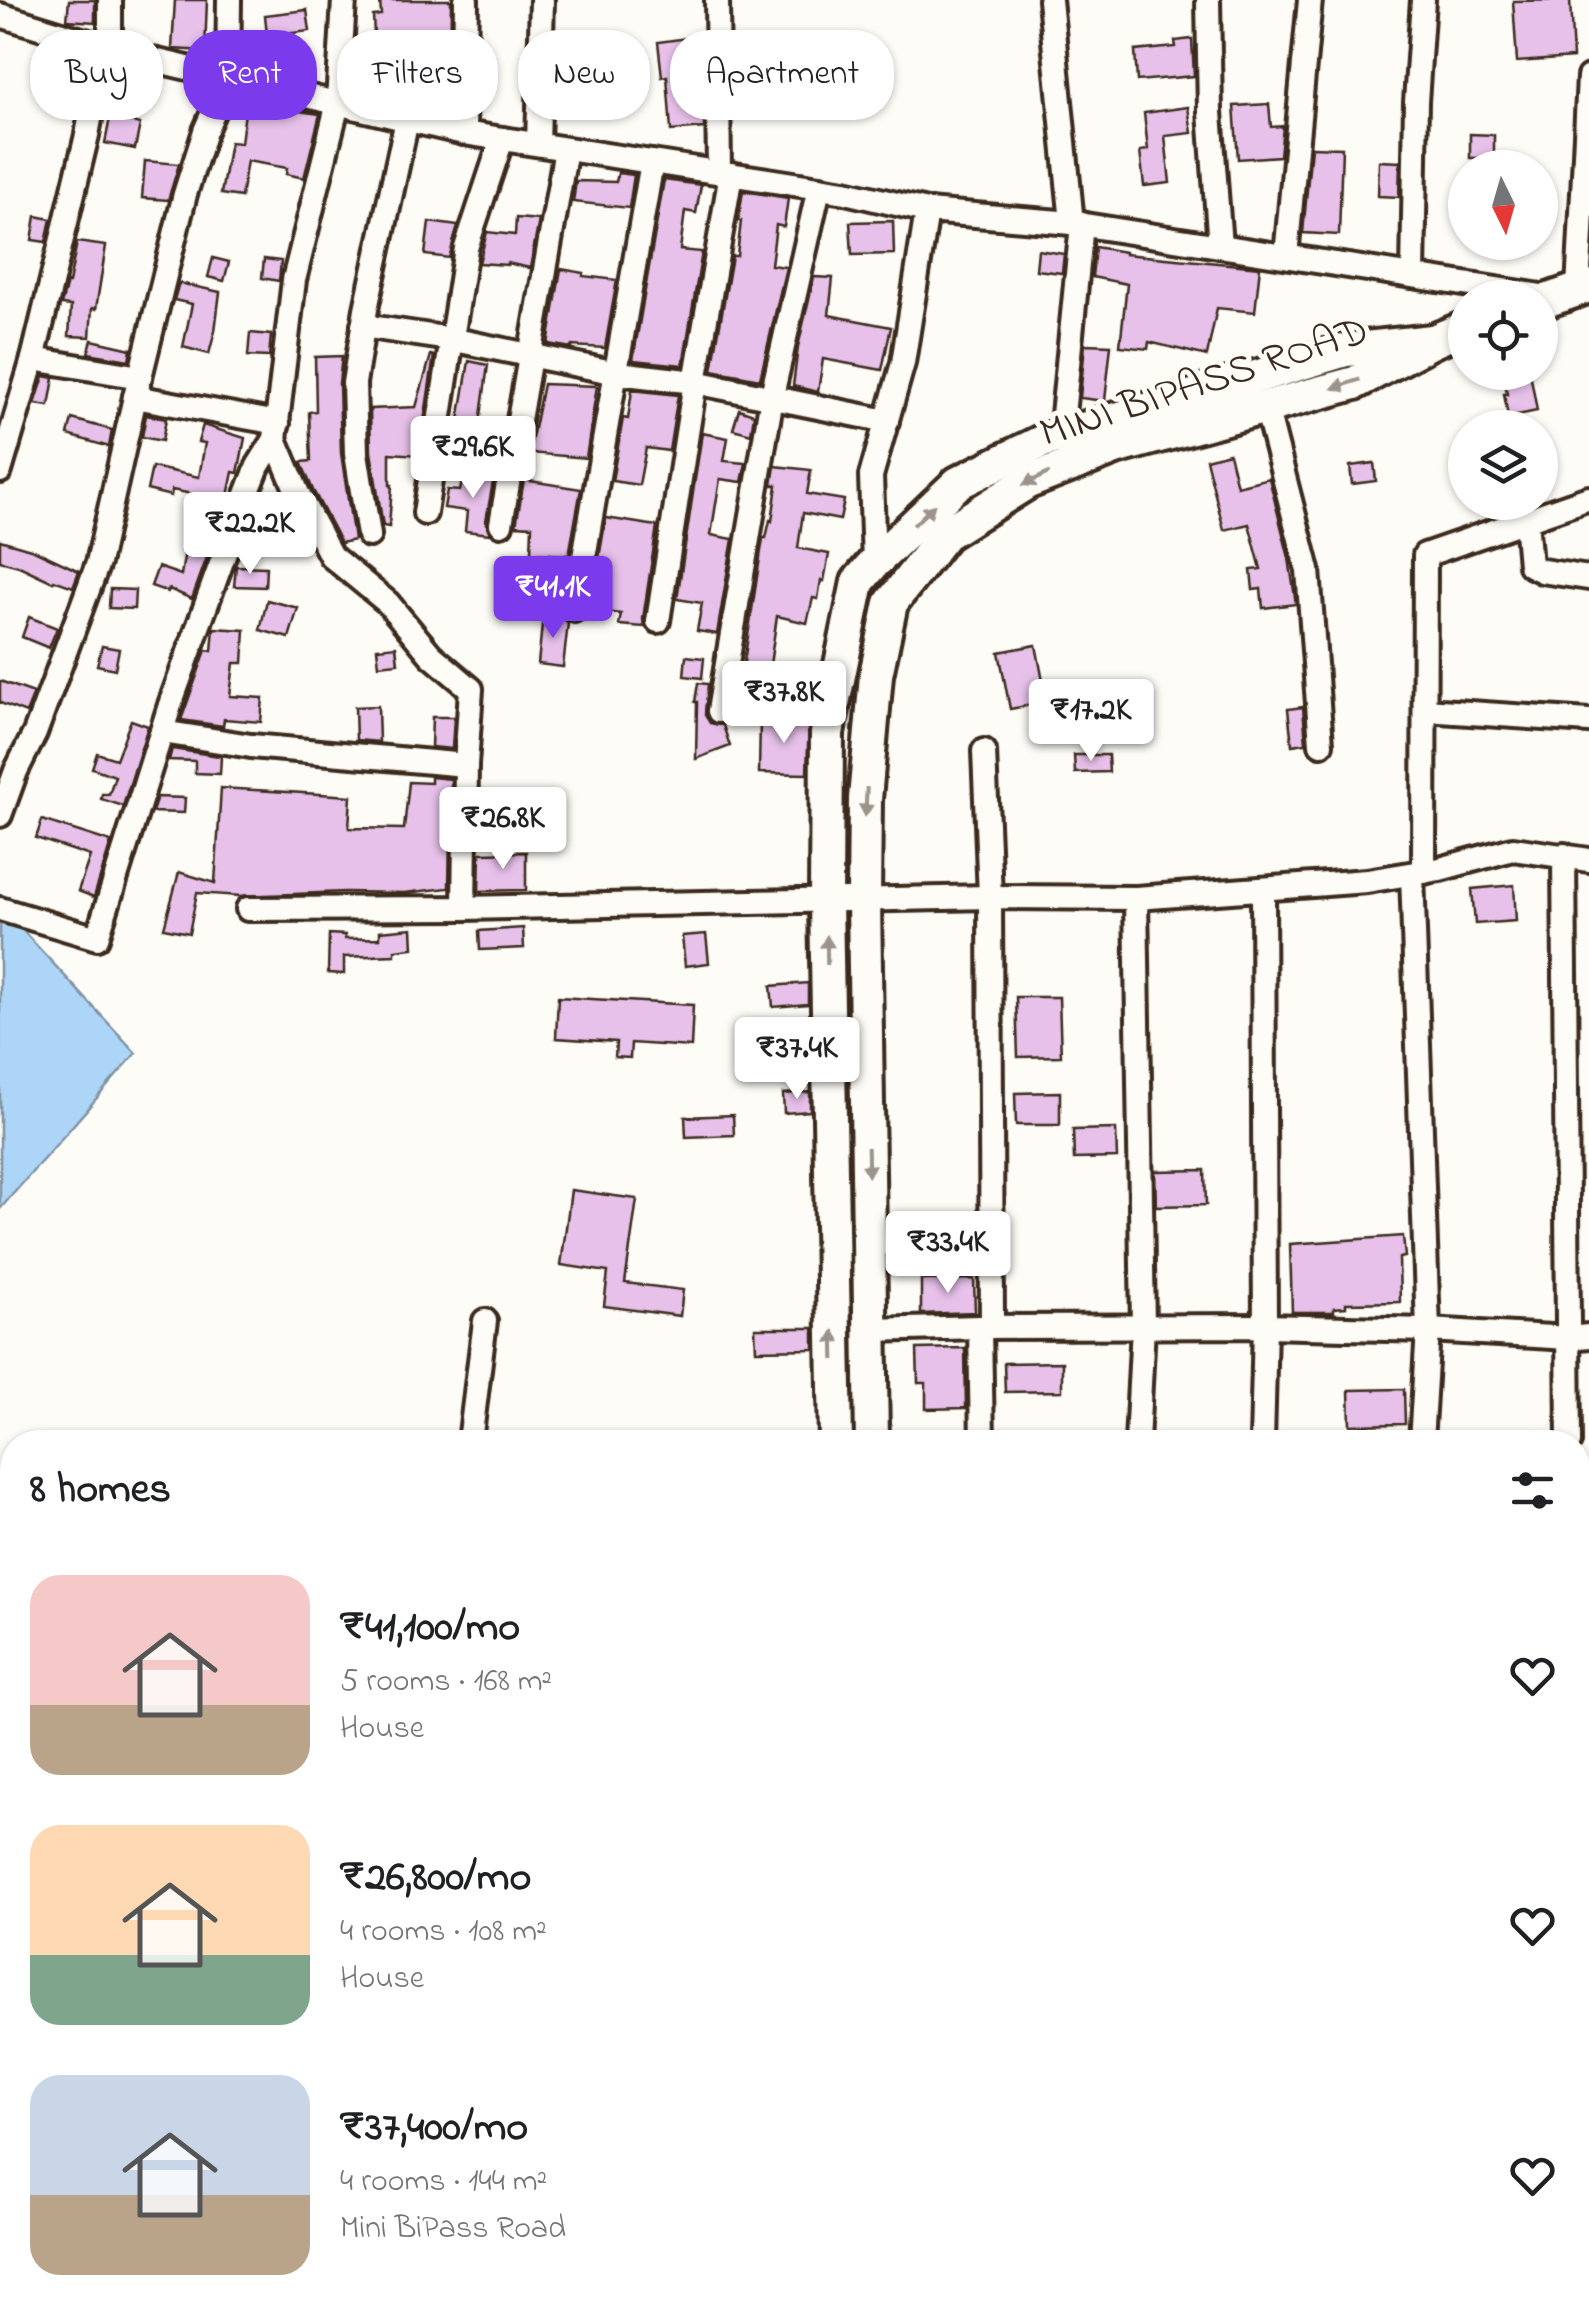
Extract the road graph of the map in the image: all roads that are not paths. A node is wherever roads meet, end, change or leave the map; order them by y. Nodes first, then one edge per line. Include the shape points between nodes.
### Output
1 (110, 0) edge
2 (229, 0) edge
3 (344, 0) edge
4 (466, 0) edge
5 (542, 0) edge
6 (717, 0) edge
7 (1050, 0) edge
8 (1208, 0) edge
9 (1310, 0) edge
10 (1423, 0) edge
11 (0, 16) edge
12 (47, 30) edge
13 (108, 30) edge
14 (229, 30) edge
15 (342, 30) edge
16 (1589, 76) edge
17 (337, 107) edge
18 (91, 120) edge
19 (209, 120) edge
20 (407, 120) joint
21 (464, 133) junction
22 (502, 139) junction
23 (538, 144) junction
24 (566, 149) junction
25 (652, 162) junction
26 (725, 174) junction
27 (819, 188) junction
28 (928, 211) junction
29 (1078, 224) junction
30 (1220, 246) junction
31 (1286, 256) junction
32 (1413, 276) junction
33 (1565, 294) edge
34 (363, 326) junction
35 (1448, 335) edge
36 (450, 339) junction
37 (1433, 341) junction
38 (532, 357) junction
39 (33, 359) junction
40 (617, 373) junction
41 (695, 382) junction
42 (138, 387) junction
43 (772, 397) junction
44 (1266, 407) junction
45 (887, 420) junction
46 (276, 431) junction
47 (1060, 435) junction
48 (0, 471) edge
49 (1589, 498) edge
50 (1558, 509) edge
51 (425, 513) dead end
52 (1526, 520) joint
53 (501, 524) dead end
54 (369, 534) dead end
55 (874, 563) junction
56 (1589, 578) edge
57 (575, 610) dead end
58 (658, 621) dead end
59 (1424, 710) junction
60 (719, 711) dead end
61 (1589, 722) edge
62 (162, 732) junction
63 (1321, 744) dead end
64 (984, 751) dead end
65 (466, 765) junction
66 (0, 815) edge
67 (1564, 855) junction
68 (1589, 860) edge
69 (1418, 873) junction
70 (1263, 889) junction
71 (990, 897) junction
72 (1136, 898) junction
73 (864, 901) junction
74 (826, 902) junction
75 (464, 908) junction
76 (0, 909) edge
77 (248, 909) dead end
78 (485, 1321) dead end
79 (1143, 1326) junction
80 (1265, 1326) junction
81 (986, 1327) junction
82 (871, 1330) junction
83 (1428, 1330) junction
84 (1579, 1337) edge
85 (471, 1430) edge
86 (836, 1430) edge
87 (872, 1430) edge
88 (982, 1430) edge
89 (1138, 1430) edge
90 (1262, 1430) edge
91 (1422, 1430) edge
92 (1570, 1430) edge

1 - 13 street
2 - 14 street
3 - 15 street
4 - 21 street
5 - 23 street
6 - 26 street
7 - 29 street
8 - 30 street
9 - 31 street
10 - 32 street
11 - 12 street
16 - 33 street
17 - 46 street via 294,280
18 - 39 street
19 - 42 street
20 - 21 street
20 - 34 street
21 - 22 street
22 - 23 street
22 - 36 street via 466,248
23 - 24 street
24 - 25 street
24 - 38 street
25 - 26 street
25 - 40 street
26 - 27 street
26 - 41 street
27 - 28 street
27 - 43 street
28 - 29 street
28 - 45 street
29 - 30 street
29 - 47 street
30 - 31 street
31 - 32 street
32 - 33 street
34 - 36 street
34 - 54 street via 354,383 356,453
35 - 37 street, MINI BIPASS ROAD
36 - 38 street
36 - 51 street
37 -> 44 street, MINI BIPASS ROAD via 1355,383
37 - 47 street via 1346,350
38 - 40 street
38 - 53 street
39 - 42 street
39 - 48 street
40 - 41 street
40 - 57 street
41 - 43 street
41 - 58 street
42 - 46 street
42 - 66 street via 98,563
43 - 45 street
43 - 60 street
44 - 63 street via 1308,570
44 -> 73 street, MINI BIPASS ROAD via 1063,467 945,534 891,602 876,674
45 - 55 street via 872,476
46 - 62 street via 235,525
46 - 65 street via 331,556 388,603 470,689
55 -> 47 street via 958,483
49 - 50 street
52 - 56 street via 1530,565
52 - 59 street via 1425,555
55 - 74 street via 858,582 827,733
59 - 61 street
59 - 69 street
62 - 65 street
62 - 76 street via 97,938
64 - 71 street
65 - 75 street
67 - 68 street
67 - 69 street via 1514,849
67 - 84 street
69 - 70 street
69 - 83 street
70 - 72 street
70 - 80 street
71 - 72 street
71 - 73 street
71 - 81 street
72 - 79 street
73 - 74 street
73 -> 82 street, MINI BIPASS ROAD
74 - 75 street
86 -> 74 street
75 - 77 street
78 - 85 street
79 - 80 street
79 - 81 street
79 - 89 street
80 - 83 street
80 - 90 street
81 - 82 street
81 - 88 street
82 - 87 street, MINI BIPASS ROAD
83 - 84 street
83 - 91 street
84 - 92 street

